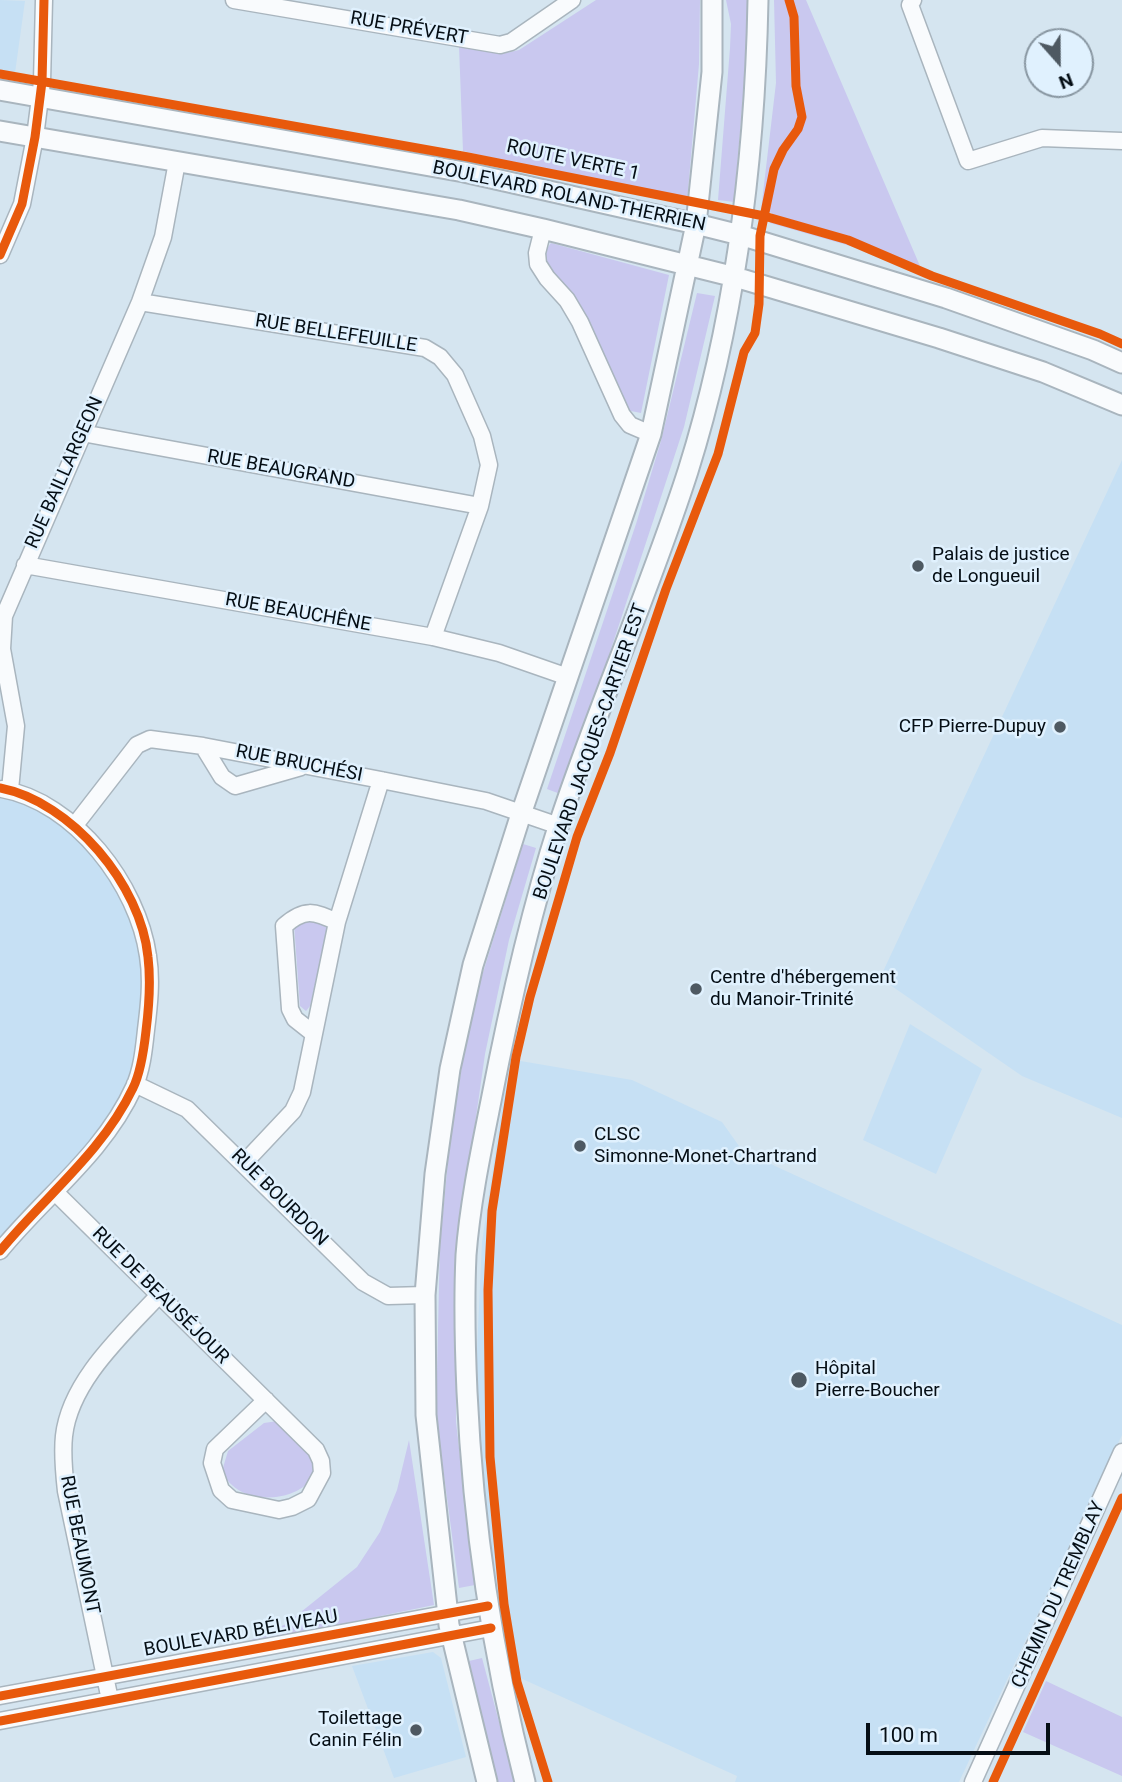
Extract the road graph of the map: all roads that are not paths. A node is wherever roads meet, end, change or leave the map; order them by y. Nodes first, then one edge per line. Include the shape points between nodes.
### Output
1 (44, 0) edge
2 (233, 0) edge
3 (572, 0) edge
4 (712, 0) edge
5 (758, 0) edge
6 (913, 0) edge
7 (0, 90) edge
8 (41, 99) junction
9 (0, 131) edge
10 (35, 137) junction
11 (1122, 142) edge
12 (177, 162) junction
13 (696, 224) junction
14 (543, 229) junction
15 (740, 236) junction
16 (0, 254) edge
17 (688, 265) junction
18 (735, 277) junction
19 (140, 302) junction
20 (1122, 363) edge
21 (1122, 405) edge
22 (82, 433) junction
23 (651, 434) junction
24 (480, 506) junction
25 (24, 565) junction
26 (433, 637) junction
27 (568, 677) junction
28 (203, 746) junction
29 (306, 766) junction
30 (382, 780) junction
31 (5, 789) edge
32 (521, 814) junction
33 (75, 825) junction
34 (559, 826) junction
35 (337, 922) junction
36 (314, 1034) junction
37 (135, 1084) junction
38 (244, 1163) junction
39 (55, 1192) junction
40 (0, 1251) edge
41 (159, 1295) junction
42 (425, 1295) junction
43 (266, 1400) junction
44 (1122, 1452) edge
45 (488, 1606) junction
46 (448, 1614) junction
47 (491, 1628) junction
48 (451, 1636) junction
49 (105, 1677) junction
50 (0, 1696) edge
51 (110, 1700) junction
52 (0, 1721) edge
53 (487, 1782) edge
54 (525, 1782) edge
55 (973, 1782) edge

1 - 8 street
2 - 3 street, RUE PRÉVERT via 500,45
4 - 13 main road via 712,72
5 - 15 main road, BOULEVARD JACQUES-CARTIER EST via 756,86
6 - 11 street via 910,5 968,161 1042,138
7 - 8 main road, BOULEVARD ROLAND-THERRIEN
8 - 10 street
8 - 13 main road, BOULEVARD ROLAND-THERRIEN via 464,172
9 - 10 main road, BOULEVARD ROLAND-THERRIEN
10 - 12 main road, BOULEVARD ROLAND-THERRIEN
10 - 16 street via 22,204
12 - 14 main road, BOULEVARD ROLAND-THERRIEN via 459,210
12 - 19 street, RUE BAILLARGEON via 163,237
13 - 15 main road, BOULEVARD ROLAND-THERRIEN
13 - 17 main road
14 - 17 main road, BOULEVARD ROLAND-THERRIEN
14 - 23 street, BOULEVARD ROLAND-THERRIEN via 538,264 580,322 622,415 630,425
15 - 18 main road, BOULEVARD JACQUES-CARTIER EST
15 - 20 main road, BOULEVARD ROLAND-THERRIEN via 946,298
17 - 18 main road, BOULEVARD ROLAND-THERRIEN
17 - 23 main road
18 - 21 main road, BOULEVARD ROLAND-THERRIEN via 1043,372
18 - 34 main road, BOULEVARD JACQUES-CARTIER EST via 722,347 688,471
19 - 22 street, RUE BAILLARGEON
19 - 24 street, RUE BELLEFEUILLE via 433,352 455,375 482,436 489,465
22 - 24 street, RUE BEAUGRAND
22 - 25 street, RUE BAILLARGEON
23 - 27 main road
24 - 26 street, RUE BELLEFEUILLE
25 - 26 street, RUE BEAUCHÊNE
25 - 31 street, RUE BAILLARGEON via 2,629 16,726
26 - 27 street, RUE BEAUCHÊNE
27 - 32 main road
28 - 29 street, RUE BRUCHÉSI
28 - 29 street via 222,777 234,786
28 - 33 street, RUE BRUCHÉSI via 150,739 137,745
29 - 30 street, RUE BRUCHÉSI
30 - 32 street, RUE BRUCHÉSI via 486,801
30 - 35 street
31 - 33 street via 47,805
32 - 34 street, RUE BRUCHÉSI
32 - 42 main road via 473,965 450,1069
33 - 37 street via 120,881 136,912 148,955 149,1006
34 - 45 main road, BOULEVARD JACQUES-CARTIER EST via 509,1008 467,1252 465,1346 471,1480
35 - 36 street
35 - 36 street via 319,913 297,915 284,926 290,1009
36 - 38 street via 302,1092 293,1111
37 - 38 street, RUE BOURDON via 187,1109
37 - 39 street via 101,1142
38 - 42 street, RUE BOURDON via 363,1282 388,1296
39 - 40 street
39 - 41 street, RUE DE BEAUSÉJOUR
41 - 43 street, RUE DE BEAUSÉJOUR
41 - 49 street, RUE BEAUMONT via 98,1361 73,1405 64,1434 66,1490
42 - 46 main road via 426,1415
43 - 43 street, RUE DE BEAUSÉJOUR via 316,1450 321,1461 322,1473 308,1499 279,1510 232,1500 221,1490 212,1463 215,1449
44 - 55 street, CHEMIN DU TREMBLAY
45 - 46 street, BOULEVARD BÉLIVEAU
45 - 47 main road, BOULEVARD JACQUES-CARTIER EST
46 - 48 main road
46 - 49 street, BOULEVARD BÉLIVEAU
47 - 48 street, BOULEVARD BÉLIVEAU
47 - 54 main road, BOULEVARD JACQUES-CARTIER EST
48 - 51 street, BOULEVARD BÉLIVEAU
48 - 53 main road
49 - 50 street, BOULEVARD BÉLIVEAU
49 - 51 street, RUE BEAUMONT
51 - 52 street, BOULEVARD BÉLIVEAU

